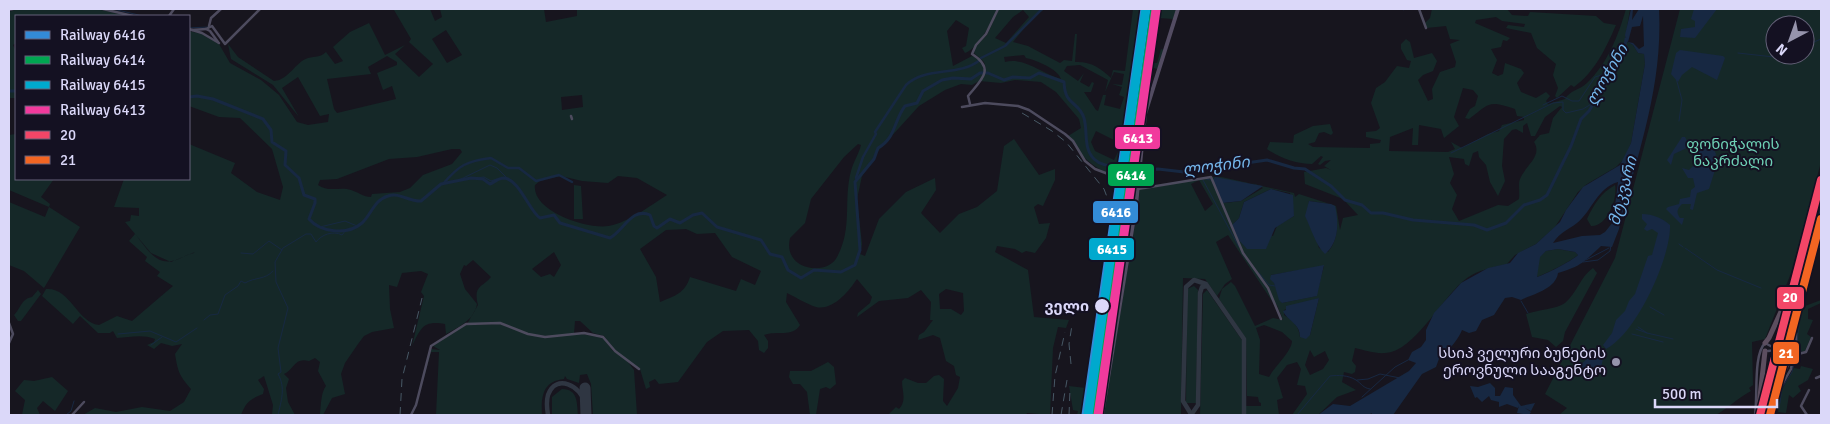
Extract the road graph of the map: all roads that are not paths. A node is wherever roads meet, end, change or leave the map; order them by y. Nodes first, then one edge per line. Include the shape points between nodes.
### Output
1 (13, 9) edge
2 (103, 9) edge
3 (126, 9) edge
4 (221, 9) edge
5 (260, 9) edge
6 (998, 9) edge
7 (1178, 9) edge
8 (1419, 9) edge
9 (9, 10) edge
10 (110, 10) edge
11 (122, 14) junction
12 (128, 15) edge
13 (209, 26) junction
14 (1426, 28) dead end
15 (206, 29) junction
16 (190, 30) edge
17 (970, 104) junction
18 (962, 108) dead end
19 (1821, 180) edge
20 (1138, 186) junction
21 (1821, 193) edge
22 (1136, 198) junction
23 (1821, 215) edge
24 (1798, 274) junction
25 (1281, 319) dead end
26 (9, 323) edge
27 (1812, 338) dead end
28 (9, 343) edge
29 (1766, 348) junction
30 (1792, 354) junction
31 (639, 369) dead end
32 (1821, 376) edge
33 (1816, 378) dead end
34 (1809, 390) dead end
35 (84, 402) dead end
36 (72, 415) edge
37 (411, 415) edge
38 (1102, 415) edge
39 (1761, 415) edge
40 (1807, 415) edge

1 - 9 street
2 - 10 street
3 - 11 street
4 - 13 street
5 - 13 street via 225,44 216,29
6 - 17 street via 972,54 983,62 985,71 984,77 968,96
7 - 20 main road via 1143,128
8 - 14 street
10 - 11 street
11 - 12 street
13 - 15 street
15 - 16 street
15 - 16 street via 219,43
17 - 18 street
17 - 22 street via 1018,106 1039,116 1072,141 1079,154 1095,169 1132,183
19 - 24 highway
20 - 22 main road
20 - 25 street via 1170,185 1210,177 1243,253 1268,288
21 - 24 highway
22 - 38 main road
23 - 30 street via 1803,277
24 - 29 highway
24 - 30 highway
24 - 39 highway
26 - 28 street via 13,334
27 - 30 street via 1806,352
29 - 30 street
29 - 39 highway
29 - 39 street via 1756,363
30 - 39 highway
31 - 37 street via 614,351 603,337 584,333 545,337 500,323 466,324 431,346
32 - 33 street
34 - 40 street via 1801,406
35 - 36 street

